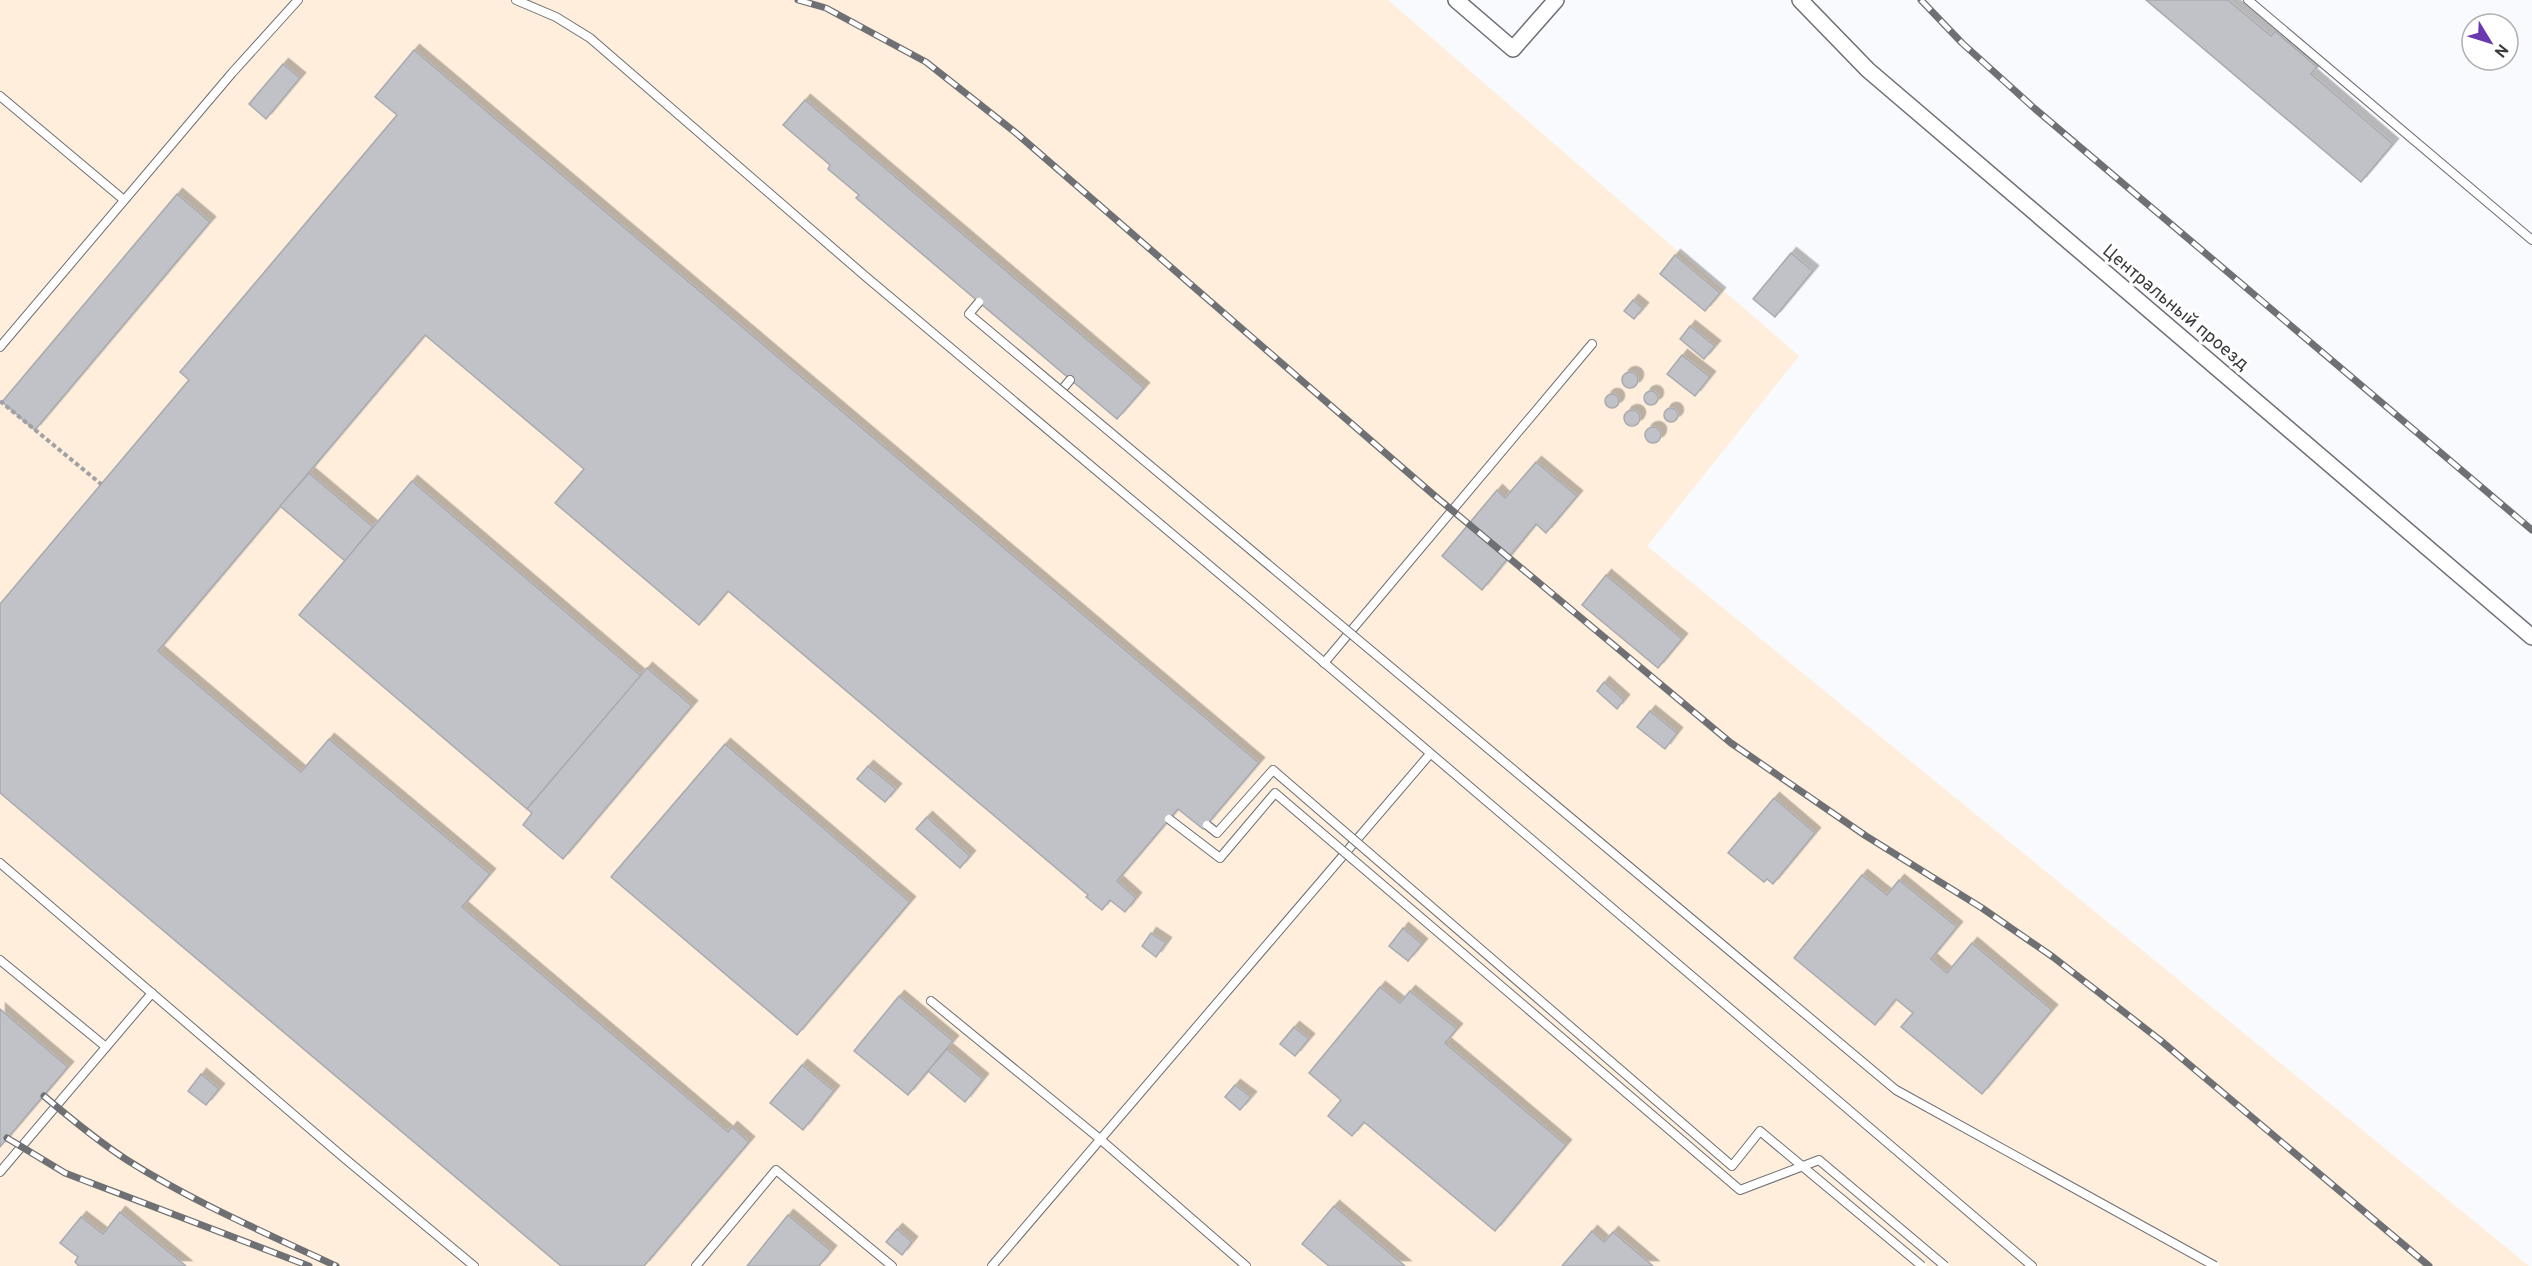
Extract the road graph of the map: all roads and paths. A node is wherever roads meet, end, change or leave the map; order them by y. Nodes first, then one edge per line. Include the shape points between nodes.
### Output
1 (298, 0) edge
2 (516, 0) edge
3 (1456, 0) edge
4 (1557, 0) edge
5 (1800, 0) edge
6 (2248, 0) edge
7 (0, 96) edge
8 (124, 200) junction
9 (2532, 240) edge
10 (979, 302) dead end
11 (1592, 344) dead end
12 (0, 347) edge
13 (1070, 380) dead end
14 (1060, 391) junction
15 (0, 401) edge
16 (101, 484) dead end
17 (2532, 637) edge
18 (1324, 663) junction
19 (1430, 754) junction
20 (1169, 819) dead end
21 (1207, 825) dead end
22 (0, 863) edge
23 (0, 960) edge
24 (152, 993) junction
25 (931, 1001) dead end
26 (106, 1047) junction
27 (1100, 1139) junction
28 (0, 1172) edge
29 (474, 1266) edge
30 (696, 1266) edge
31 (892, 1266) edge
32 (992, 1266) edge
33 (1246, 1266) edge
34 (1922, 1266) edge
35 (1945, 1266) edge
36 (2032, 1266) edge
37 (2215, 1266) edge

1 - 8 lane
2 - 18 lane via 556,17 590,38
3 - 4 street via 1513,49
5 - 17 street, Центральный проезд via 1868,70
6 - 9 lane
7 - 8 lane
8 - 12 lane
10 - 14 lane, bridge via 969,314
11 - 18 lane
13 - 14 lane
14 - 37 lane, bridge via 1896,1090
15 - 16 path
18 - 19 lane
19 - 27 lane
19 - 36 lane
20 - 35 lane, bridge via 1221,858 1275,793 1740,1190 1819,1160
21 - 34 lane, bridge via 1217,833 1273,770 1732,1166 1760,1131
22 - 24 lane
23 - 26 lane
24 - 26 lane
24 - 29 lane
25 - 27 lane
26 - 28 lane
27 - 32 lane
27 - 33 lane
30 - 31 lane via 776,1170

